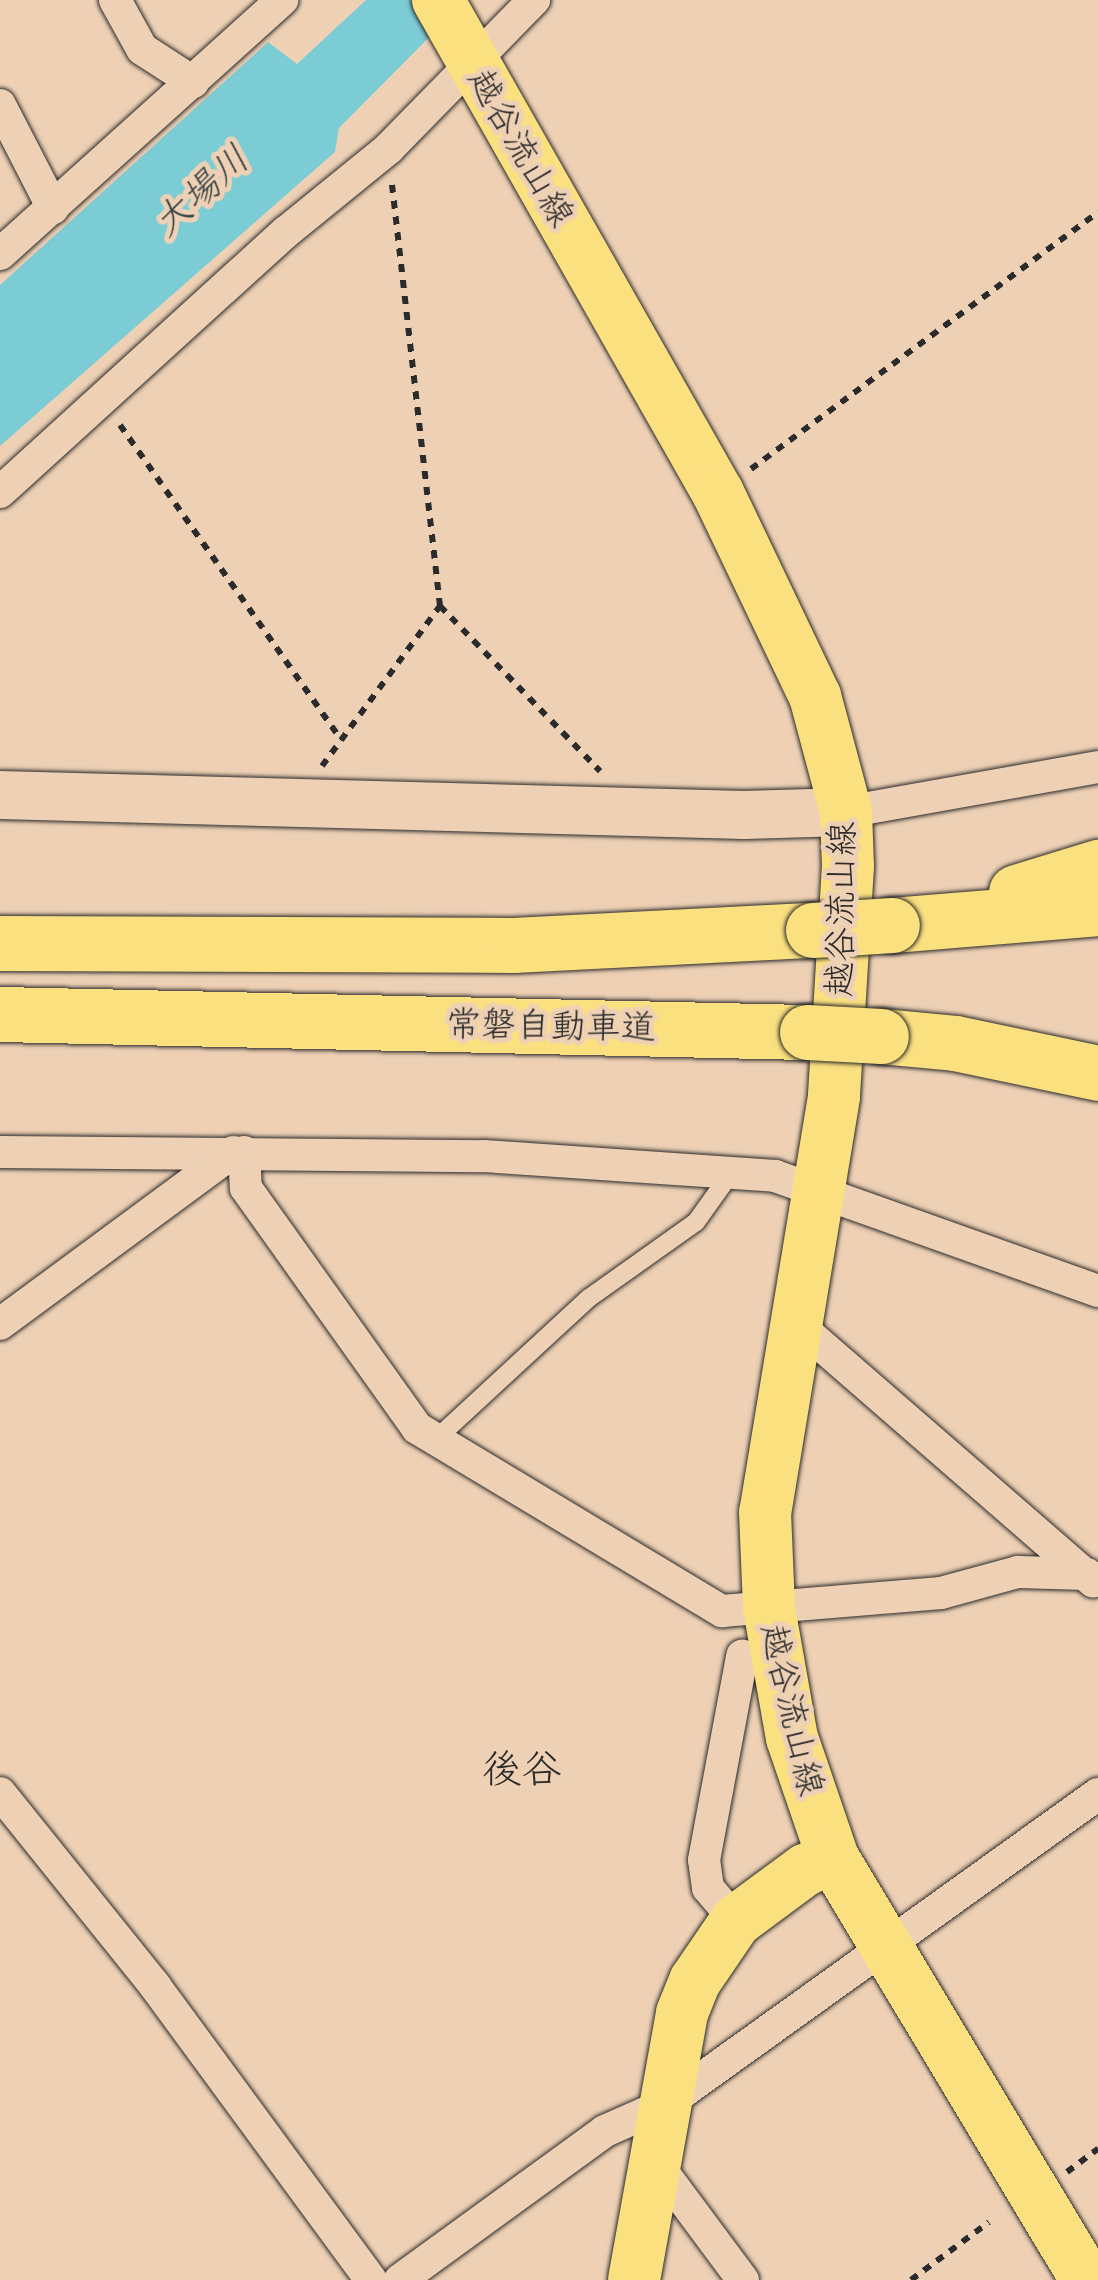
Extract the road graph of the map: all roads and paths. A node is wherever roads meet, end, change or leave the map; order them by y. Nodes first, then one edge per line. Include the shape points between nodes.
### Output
1 (115, 0) edge
2 (282, 0) edge
3 (534, 0) edge
4 (456, 34) edge
5 (193, 82) junction
6 (0, 105) edge
7 (388, 149) junction
8 (52, 208) junction
9 (1098, 212) edge
10 (0, 254) edge
11 (104, 402) junction
12 (0, 492) edge
13 (718, 493) junction
14 (440, 606) junction
15 (340, 738) junction
16 (1098, 767) edge
17 (0, 795) edge
18 (307, 804) junction
19 (616, 812) junction
20 (846, 812) junction
21 (1098, 867) edge
22 (1098, 908) edge
23 (902, 924) junction
24 (0, 943) edge
25 (0, 1014) edge
26 (1098, 1073) edge
27 (0, 1152) edge
28 (238, 1152) junction
29 (731, 1172) junction
30 (821, 1188) junction
31 (1098, 1291) edge
32 (0, 1324) edge
33 (798, 1325) junction
34 (435, 1440) junction
35 (1092, 1580) edge
36 (769, 1608) junction
37 (742, 1656) dead end
38 (0, 1793) edge
39 (1098, 1794) edge
40 (832, 1858) junction
41 (736, 1921) junction
42 (884, 1947) junction
43 (666, 2104) junction
44 (656, 2163) junction
45 (989, 2222) dead end
46 (371, 2280) edge
47 (400, 2280) edge
48 (634, 2280) edge
49 (742, 2280) edge
50 (911, 2280) edge
51 (1087, 2280) edge

1 - 5 street via 142,49
2 - 5 street
3 - 4 street
4 - 7 street
4 - 13 main road, 越谷流山線
5 - 8 street
6 - 8 street
7 - 11 street via 286,232
7 - 14 path
8 - 10 street
9 - 13 path
11 - 12 street
11 - 15 path
13 - 20 main road, 越谷流山線 via 815,696
14 - 15 path
14 - 19 path via 613,785
15 - 18 path
16 - 20 street
17 - 18 street
18 - 19 street
19 - 20 street
20 - 30 main road, 越谷流山線 via 834,1097
21 - 23 highway
22 - 23 highway
23 - 24 highway, bridge via 513,945
25 - 26 highway, 常磐自動車道, bridge via 807,1032 955,1043
27 - 28 street
28 - 29 street via 484,1156
28 - 32 street
28 - 34 street via 246,1188 417,1428
29 - 30 street
29 - 34 lane via 696,1222 589,1298
30 - 31 street
30 - 33 main road, 越谷流山線
33 - 35 street
33 - 36 main road, 越谷流山線 via 765,1512
34 - 36 street via 722,1611
35 - 36 street via 1018,1572 941,1593
36 - 40 main road, 越谷流山線 via 792,1738
37 - 41 street via 704,1860 708,1888
38 - 46 street via 155,1986
39 - 42 street
40 - 41 main road
40 - 42 main road, 越谷流山線
41 - 43 main road via 711,1952 682,2012
42 - 43 street
42 - 51 main road, 越谷流山線
43 - 44 main road
43 - 47 street via 605,2131
44 - 48 main road
44 - 49 street
45 - 50 path

